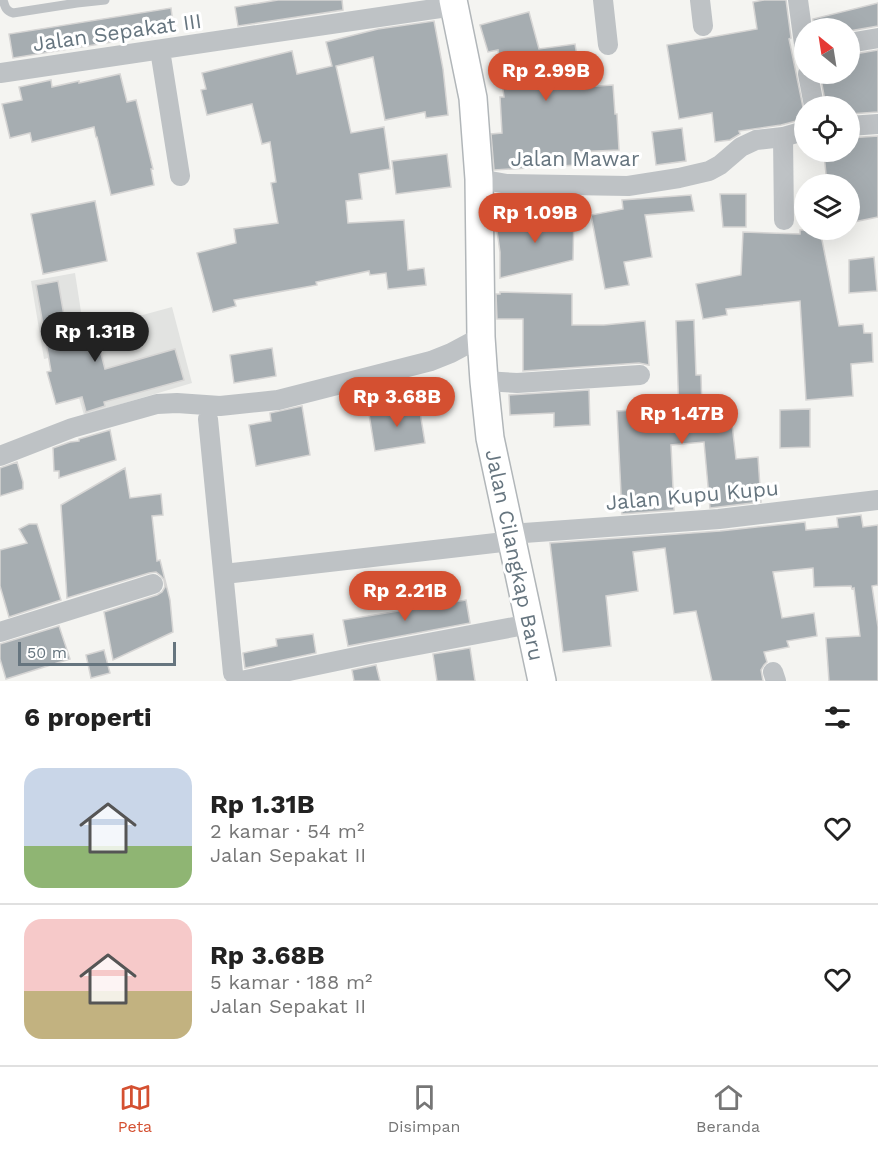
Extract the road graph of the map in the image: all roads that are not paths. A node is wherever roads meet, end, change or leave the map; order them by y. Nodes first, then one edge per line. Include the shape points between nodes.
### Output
1 (3, 0) edge
2 (105, 0) edge
3 (603, 0) edge
4 (700, 0) edge
5 (798, 0) edge
6 (77, 2) edge
7 (453, 3) edge
8 (37, 5) edge
9 (800, 18) edge
10 (703, 26) dead end
11 (878, 38) edge
12 (860, 41) edge
13 (608, 45) dead end
14 (160, 50) junction
15 (0, 74) edge
16 (878, 124) edge
17 (860, 125) edge
18 (794, 134) edge
19 (783, 137) junction
20 (180, 176) dead end
21 (479, 179) junction
22 (784, 220) dead end
23 (481, 337) junction
24 (640, 375) dead end
25 (484, 381) junction
26 (208, 419) dead end
27 (0, 456) edge
28 (878, 500) edge
29 (511, 538) junction
30 (224, 574) junction
31 (153, 584) dead end
32 (530, 624) junction
33 (0, 632) edge
34 (237, 677) edge
35 (542, 681) edge

1 - 8 lane via 4,7 13,13
2 - 6 lane
3 - 13 street
4 - 10 street
5 - 9 street
6 - 8 lane
7 - 14 street, Jalan Sepakat III
7 - 21 street, Jalan Cilangkap Baru via 473,98
11 - 12 street
14 - 15 street, Jalan Sepakat III
14 - 20 street
16 - 17 street
18 - 19 street, Jalan Mawar
19 - 21 street, Jalan Mawar via 756,140 709,171 628,186 507,184
19 - 22 street
21 - 23 street, Jalan Cilangkap Baru
23 - 25 street, Jalan Cilangkap Baru
23 - 27 street via 431,361 278,400 220,406 177,402 156,405 72,428
24 - 25 street via 517,383
25 - 29 street, Jalan Cilangkap Baru via 490,438
26 - 30 street
28 - 29 street, Jalan Kupu Kupu
29 - 30 street, Jalan Kupu Kupu
29 - 32 street, Jalan Cilangkap Baru
30 - 34 street
31 - 33 street
32 - 34 street
32 - 35 street, Jalan Cilangkap Baru

